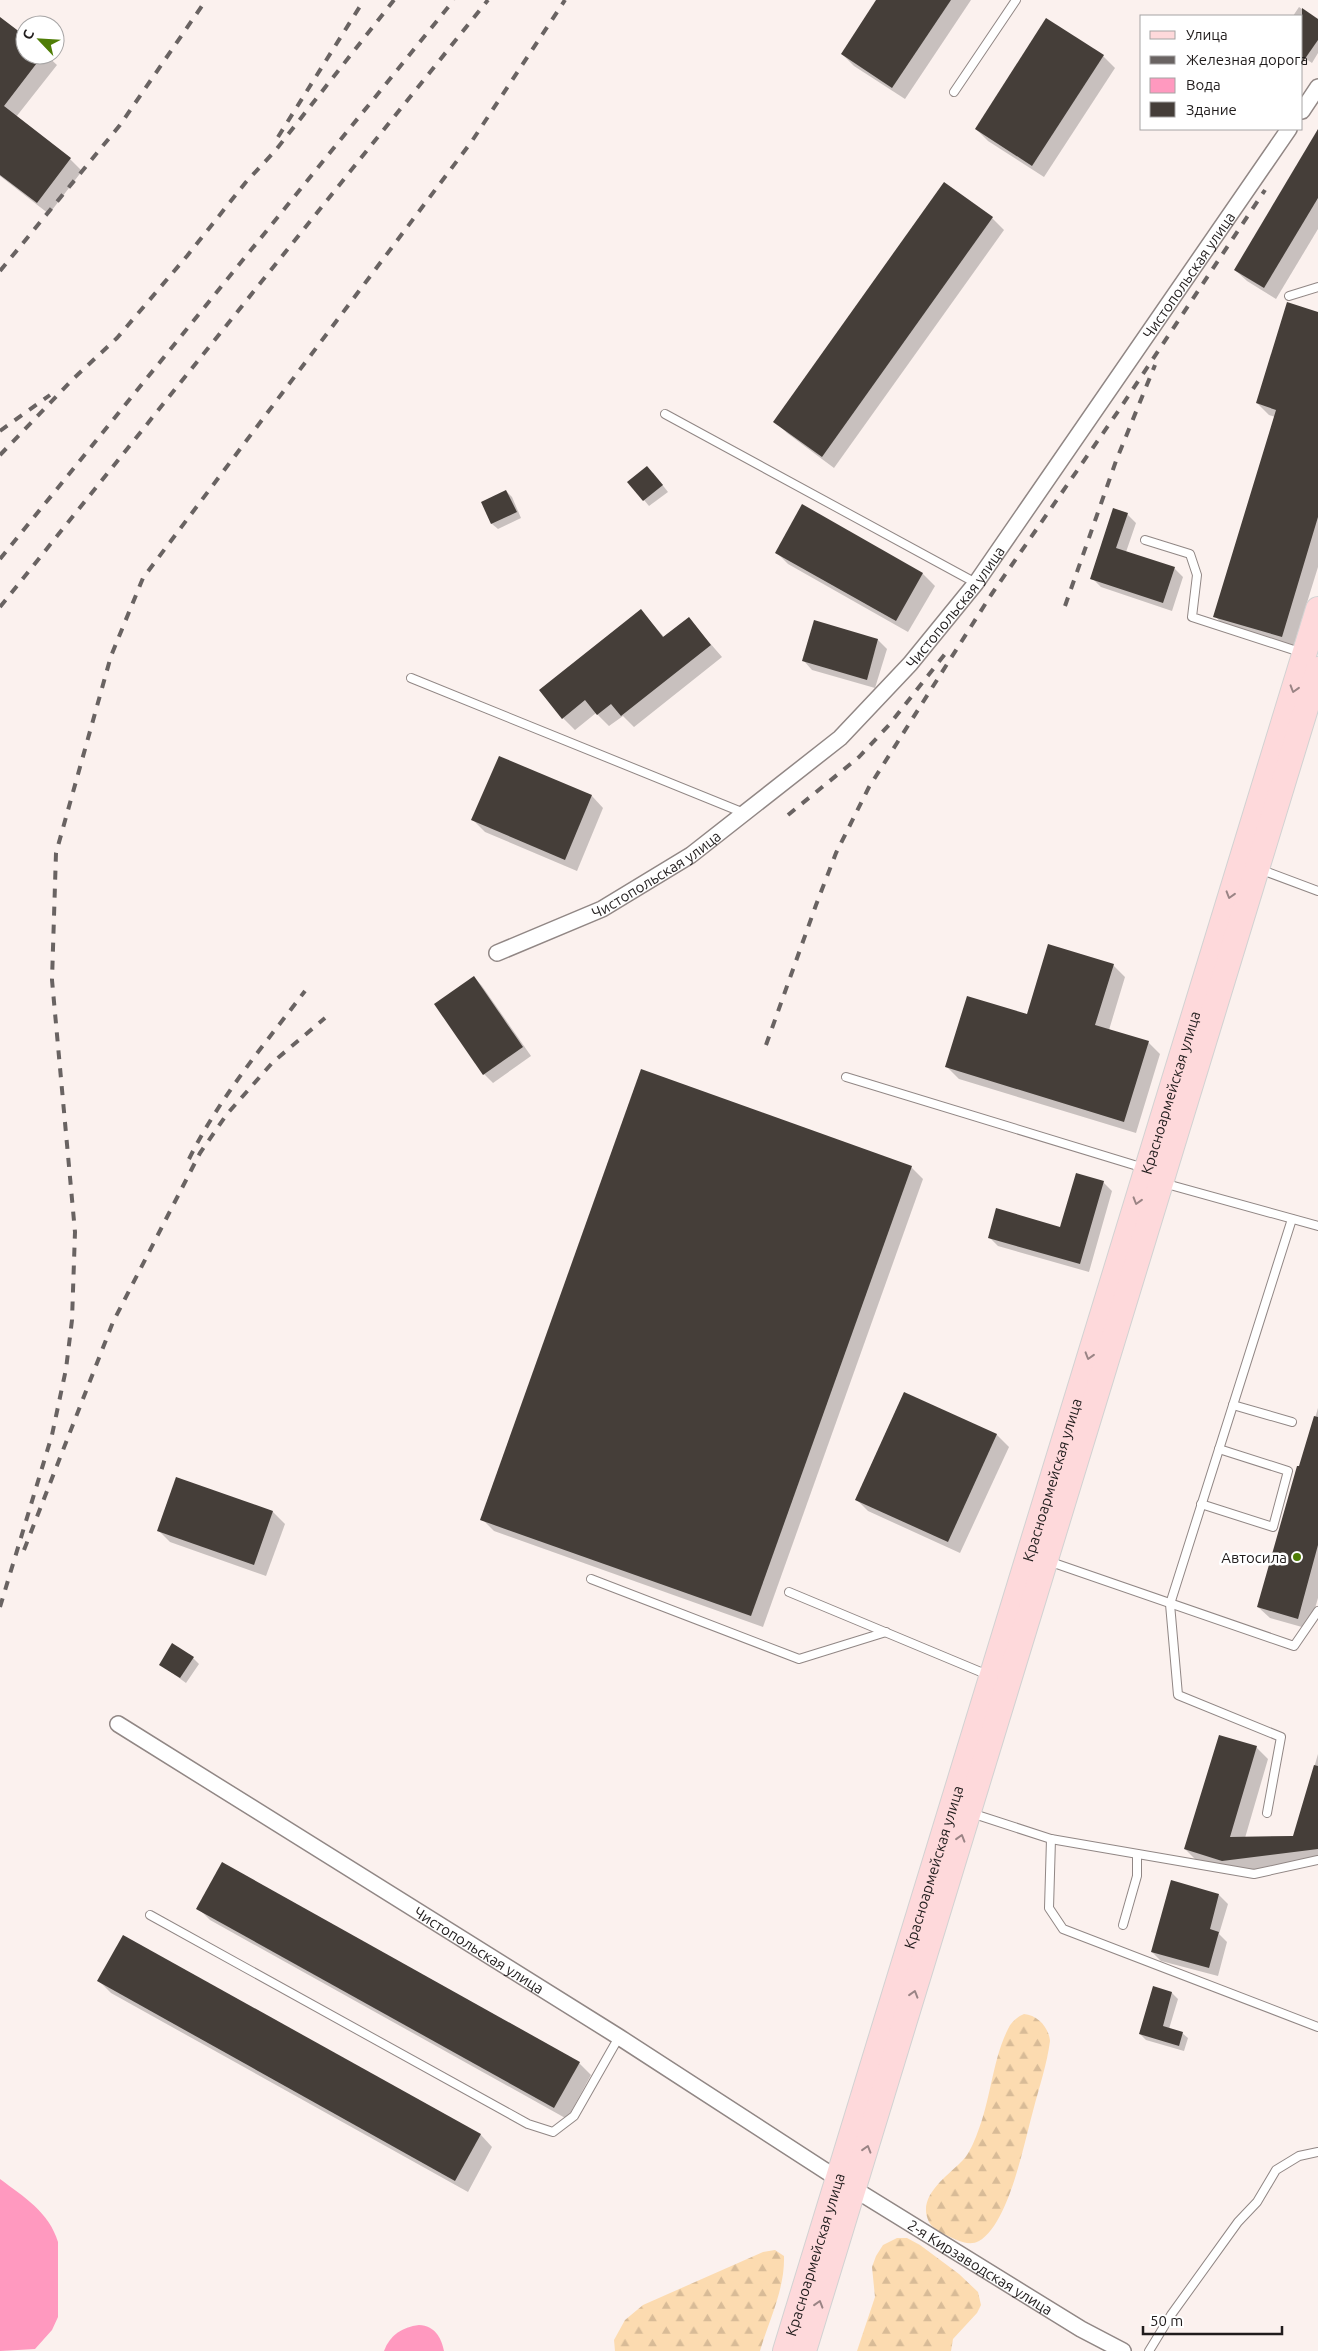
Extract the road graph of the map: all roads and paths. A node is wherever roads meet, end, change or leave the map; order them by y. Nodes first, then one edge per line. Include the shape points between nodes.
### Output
1 (1016, 0) edge
2 (1318, 87) edge
3 (954, 92) dead end
4 (1303, 109) edge
5 (1288, 130) edge
6 (1318, 287) edge
7 (1290, 296) dead end
8 (665, 414) dead end
9 (1145, 540) dead end
10 (976, 584) junction
11 (1318, 609) edge
12 (1311, 661) edge
13 (411, 678) dead end
14 (744, 813) junction
15 (1249, 866) junction
16 (1318, 891) edge
17 (497, 953) dead end
18 (846, 1077) dead end
19 (1154, 1176) junction
20 (1292, 1219) junction
21 (1318, 1226) edge
22 (1233, 1405) junction
23 (1292, 1422) dead end
24 (1219, 1449) junction
25 (1201, 1504) junction
26 (1046, 1560) junction
27 (592, 1580) dead end
28 (789, 1592) dead end
29 (1170, 1604) junction
30 (1318, 1611) edge
31 (886, 1632) junction
32 (991, 1676) junction
33 (118, 1724) dead end
34 (970, 1812) junction
35 (1266, 1813) dead end
36 (1051, 1839) junction
37 (1137, 1854) junction
38 (1318, 1860) edge
39 (150, 1915) dead end
40 (1123, 1925) dead end
41 (1318, 2027) edge
42 (619, 2037) junction
43 (1318, 2152) edge
44 (846, 2184) junction
45 (785, 2351) edge
46 (804, 2351) edge
47 (1124, 2351) edge
48 (1149, 2351) edge

1 - 3 lane
2 - 4 street
5 - 10 street, Чистопольская улица
6 - 7 lane
8 - 10 lane
9 - 12 lane via 1190,554 1198,575 1192,617
10 - 14 street, Чистопольская улица via 910,664 840,738
11 - 12 main road, Красноармейская улица
12 - 15 main road, Красноармейская улица
13 - 14 lane
14 - 17 street, Чистопольская улица via 690,855 602,909
15 - 16 lane
15 - 19 main road, Красноармейская улица
18 - 19 lane
19 - 20 lane
19 - 26 main road, Красноармейская улица
19 -> 32 main road, Красноармейская улица
20 - 21 lane
20 - 22 lane
22 - 23 lane
22 - 24 lane
24 - 25 lane
24 - 25 lane via 1288,1471 1273,1527
25 - 29 lane
26 - 29 lane
26 - 34 main road, Красноармейская улица
27 - 31 lane via 799,1659
28 - 31 lane
29 - 30 lane via 1294,1646
29 - 35 lane via 1178,1695 1281,1737
31 - 32 lane
32 - 44 main road, Красноармейская улица
33 - 42 street, Чистопольская улица
34 - 36 lane
44 -> 34 main road, Красноармейская улица
36 - 37 lane
36 - 41 lane via 1049,1908 1063,1929
37 - 38 lane via 1254,1874
37 - 40 lane via 1137,1876
39 - 42 lane via 528,2124 553,2132 574,2116
42 - 44 street, Чистопольская улица
43 - 48 lane via 1299,2156 1276,2170 1257,2202 1238,2222
44 - 45 main road, Красноармейская улица
46 -> 44 main road, Красноармейская улица
44 - 47 street, 2-я Кирзаводская улица via 1081,2329

